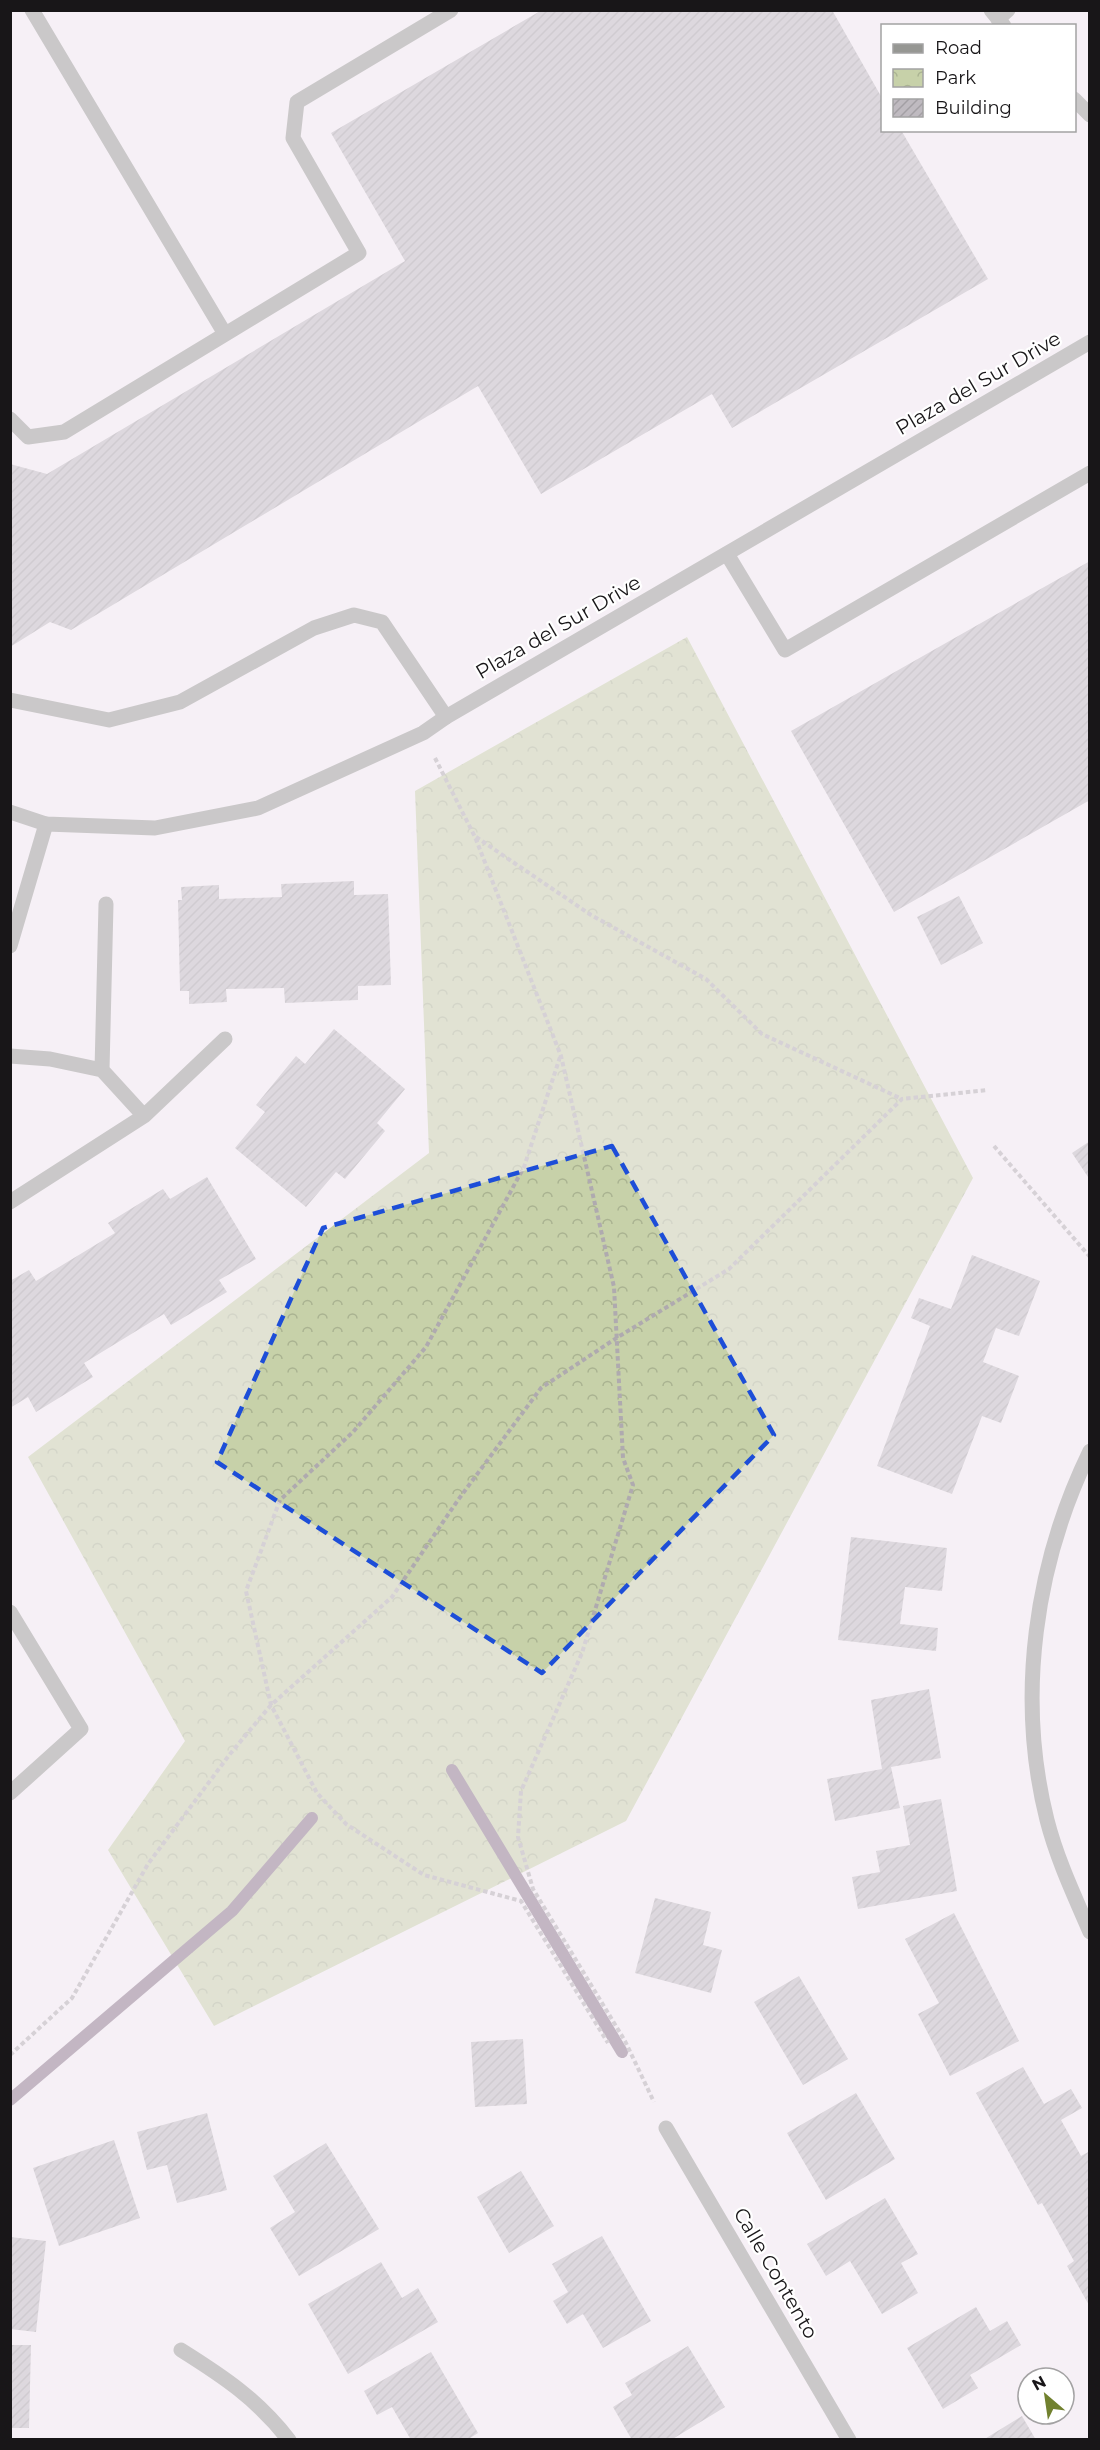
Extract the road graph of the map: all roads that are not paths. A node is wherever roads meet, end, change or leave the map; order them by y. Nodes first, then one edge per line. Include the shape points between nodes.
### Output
1 (32, 10) edge
2 (451, 10) edge
3 (1076, 101) edge
4 (1089, 115) edge
5 (225, 334) junction
6 (1089, 342) edge
7 (10, 419) edge
8 (1089, 473) edge
9 (727, 554) junction
10 (10, 700) edge
11 (446, 717) junction
12 (10, 812) edge
13 (46, 824) junction
14 (106, 904) dead end
15 (10, 946) edge
16 (225, 1039) dead end
17 (10, 1056) edge
18 (102, 1070) junction
19 (144, 1116) junction
20 (10, 1202) edge
21 (1089, 1451) edge
22 (10, 1612) edge
23 (10, 1793) edge
24 (1089, 1932) edge
25 (666, 2128) road end
26 (181, 2350) dead end
27 (289, 2439) edge
28 (849, 2439) edge

1 - 5 street
2 - 5 street via 297,102 293,138 359,253
3 - 4 street
5 - 7 street via 64,432 28,436
6 - 9 street, Plaza del Sur Drive
8 - 9 street via 785,650
9 - 11 street, Plaza del Sur Drive
10 - 11 street via 109,720 180,702 314,628 354,615 382,622
11 - 13 street, Plaza del Sur Drive via 423,733 258,808 155,828
12 - 13 street, Plaza del Sur Drive
13 - 15 street
14 - 18 street
16 - 19 street
17 - 18 street via 50,1059
18 - 19 street
19 - 20 street
21 - 24 street via 1055,1537 1042,1591 1034,1646 1032,1705 1037,1764 1048,1821
22 - 23 street via 81,1729
25 - 28 street, Calle Contento
26 - 27 street via 253,2399

